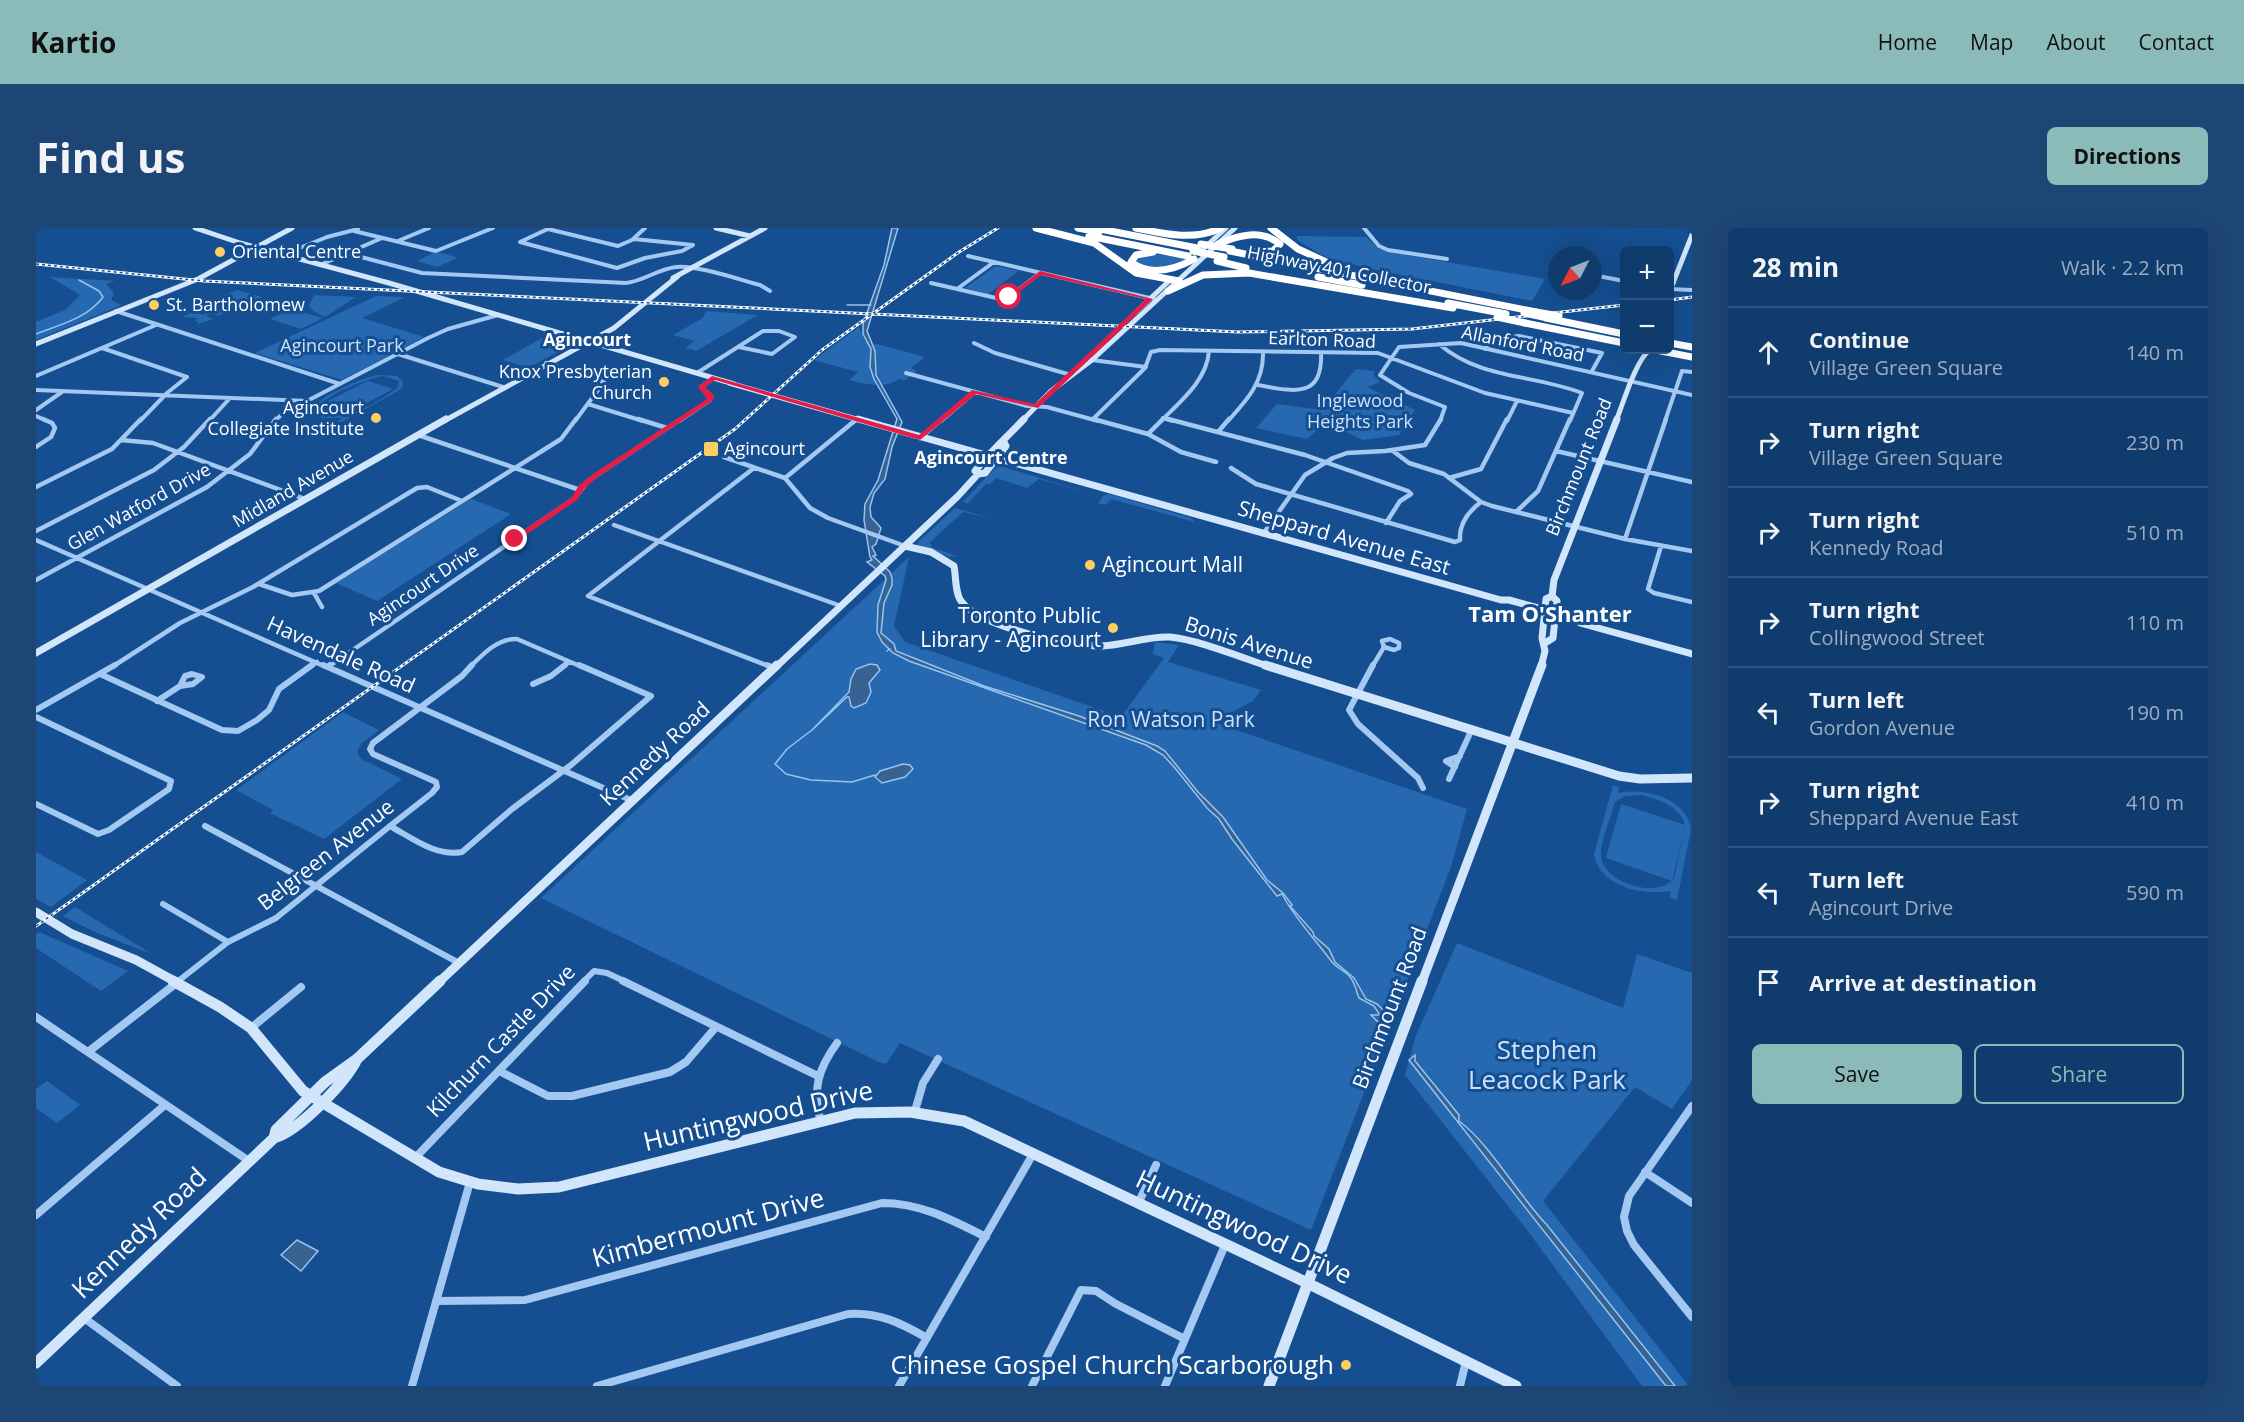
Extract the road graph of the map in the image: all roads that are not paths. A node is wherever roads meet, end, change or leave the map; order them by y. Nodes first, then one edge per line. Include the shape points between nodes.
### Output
1 (195, 228) edge
2 (292, 228) edge
3 (360, 228) edge
4 (429, 228) edge
5 (493, 228) edge
6 (645, 228) edge
7 (716, 228) edge
8 (765, 228) edge
9 (1036, 228) edge
10 (1047, 228) edge
11 (1066, 228) edge
12 (1078, 228) edge
13 (1095, 228) edge
14 (1113, 228) edge
15 (1136, 228) edge
16 (1221, 228) edge
17 (1226, 228) edge
18 (1235, 228) edge
19 (1271, 228) edge
20 (1364, 228) edge
21 (549, 229) edge
22 (725, 229) edge
23 (354, 231) junction
24 (750, 236) junction
25 (1692, 236) edge
26 (382, 238) junction
27 (634, 239) junction
28 (397, 242) junction
29 (1218, 244) junction
30 (258, 246) junction
31 (1193, 251) junction
32 (1228, 253) junction
33 (285, 254) junction
34 (346, 254) junction
35 (968, 256) dead end
36 (1447, 259) dead end
37 (994, 262) junction
38 (320, 265) junction
39 (692, 268) junction
40 (1040, 273) junction
41 (1602, 277) edge
42 (1674, 278) edge
43 (1171, 280) junction
44 (1620, 280) edge
45 (1179, 281) junction
46 (931, 283) dead end
47 (1674, 288) edge
48 (957, 289) junction
49 (1692, 290) edge
50 (770, 291) dead end
51 (1168, 291) junction
52 (1152, 298) junction
53 (1159, 299) junction
54 (1453, 308) junction
55 (115, 311) junction
56 (1530, 312) junction
57 (498, 315) junction
58 (1528, 321) junction
59 (157, 324) junction
60 (1620, 328) edge
61 (1620, 335) edge
62 (1620, 335) edge
63 (1674, 339) edge
64 (588, 340) junction
65 (1620, 342) edge
66 (1692, 342) edge
67 (974, 343) dead end
68 (36, 344) edge
69 (1439, 344) junction
70 (739, 347) junction
71 (1692, 347) edge
72 (102, 348) junction
73 (1485, 348) junction
74 (1674, 348) edge
75 (1674, 349) edge
76 (1209, 351) junction
77 (1674, 351) edge
78 (1263, 352) junction
79 (1692, 352) edge
80 (1321, 353) junction
81 (397, 354) junction
82 (1645, 354) edge
83 (1391, 357) junction
84 (1692, 357) edge
85 (1092, 360) junction
86 (546, 363) junction
87 (1146, 367) junction
88 (1592, 371) junction
89 (1692, 372) edge
90 (697, 373) junction
91 (906, 374) dead end
92 (1072, 374) junction
93 (36, 376) edge
94 (714, 378) junction
95 (1632, 380) junction
96 (340, 384) junction
97 (1258, 385) junction
98 (503, 387) junction
99 (36, 390) edge
100 (1676, 391) junction
101 (62, 392) junction
102 (975, 392) junction
103 (1692, 395) edge
104 (165, 396) junction
105 (230, 398) junction
106 (307, 401) junction
107 (1517, 401) junction
108 (588, 404) junction
109 (1036, 406) junction
110 (36, 410) edge
111 (1573, 413) junction
112 (36, 416) edge
113 (1163, 418) junction
114 (857, 419) junction
115 (1093, 419) junction
116 (667, 428) junction
117 (1218, 432) junction
118 (1148, 434) junction
119 (418, 435) junction
120 (920, 438) junction
121 (121, 440) junction
122 (1004, 442) junction
123 (36, 447) edge
124 (1393, 450) junction
125 (1556, 451) junction
126 (179, 452) junction
127 (987, 456) junction
128 (724, 457) dead end
129 (995, 459) junction
130 (1600, 461) junction
131 (1216, 462) dead end
132 (1325, 462) junction
133 (515, 468) junction
134 (754, 468) junction
135 (1231, 468) dead end
136 (230, 471) junction
137 (1648, 472) junction
138 (978, 474) junction
139 (785, 478) junction
140 (1449, 478) junction
141 (1692, 483) edge
142 (36, 488) edge
143 (580, 490) junction
144 (1293, 494) junction
145 (305, 499) junction
146 (462, 501) junction
147 (1481, 502) junction
148 (1516, 512) junction
149 (1386, 523) junction
150 (614, 525) dead end
151 (1574, 527) junction
152 (36, 531) edge
153 (1263, 534) junction
154 (1625, 539) junction
155 (36, 540) edge
156 (659, 542) junction
157 (905, 546) junction
158 (1661, 546) junction
159 (1692, 551) edge
160 (78, 558) junction
161 (36, 580) edge
162 (259, 584) junction
163 (150, 589) junction
164 (314, 593) junction
165 (1552, 596) junction
166 (1692, 602) edge
167 (841, 606) junction
168 (322, 607) dead end
169 (201, 612) junction
170 (1545, 612) junction
171 (1555, 615) junction
172 (1545, 643) junction
173 (1384, 647) dead end
174 (36, 653) edge
175 (1692, 654) edge
176 (317, 662) junction
177 (569, 662) junction
178 (328, 667) junction
179 (774, 668) junction
180 (100, 674) junction
181 (533, 684) dead end
182 (180, 686) dead end
183 (1356, 695) junction
184 (157, 701) junction
185 (420, 708) junction
186 (36, 710) edge
187 (36, 717) edge
188 (1472, 729) junction
189 (1511, 741) junction
190 (1461, 756) junction
191 (1455, 767) junction
192 (563, 770) junction
193 (1449, 778) dead end
194 (1692, 778) edge
195 (1423, 788) dead end
196 (633, 801) junction
197 (36, 804) edge
198 (205, 826) dead end
199 (390, 826) junction
200 (316, 886) junction
201 (163, 904) dead end
202 (36, 912) edge
203 (228, 942) junction
204 (459, 963) junction
205 (177, 982) junction
206 (301, 987) dead end
207 (36, 1017) edge
208 (716, 1027) junction
209 (251, 1028) junction
210 (837, 1043) dead end
211 (87, 1052) junction
212 (938, 1059) dead end
213 (499, 1071) junction
214 (816, 1075) junction
215 (316, 1100) junction
216 (165, 1105) junction
217 (1692, 1106) edge
218 (915, 1111) junction
219 (1689, 1115) edge
220 (821, 1122) junction
221 (1033, 1154) junction
222 (414, 1158) junction
223 (250, 1162) junction
224 (1156, 1165) dead end
225 (1645, 1172) junction
226 (470, 1182) junction
227 (1692, 1203) edge
228 (1138, 1204) junction
229 (36, 1215) edge
230 (986, 1237) junction
231 (1225, 1245) junction
232 (1308, 1284) junction
233 (436, 1301) junction
234 (1692, 1317) edge
235 (84, 1318) junction
236 (927, 1338) junction
237 (1185, 1339) junction
238 (1466, 1361) junction
239 (36, 1363) edge
240 (165, 1383) edge
241 (177, 1386) edge
242 (412, 1386) edge
243 (597, 1386) edge
244 (899, 1386) edge
245 (1032, 1386) edge
246 (1165, 1386) edge
247 (1269, 1386) edge
248 (1460, 1386) edge
249 (1516, 1386) edge

1 - 30 main road, Sheppard Avenue East
2 - 30 main road
3 - 23 street
4 - 28 street
5 - 28 street via 441,251
6 - 27 street
7 - 22 main road
8 - 24 main road, Midland Avenue
9 - 43 highway via 1094,243 1130,270
10 - 31 highway
11 - 31 highway
12 - 31 highway
13 - 31 highway
14 - 31 highway via 1167,239
15 - 16 highway via 1194,237
17 - 31 main road, Kennedy Road
18 - 29 main road, Kennedy Road
19 - 56 highway via 1310,256 1340,268
20 - 36 street via 1379,246 1388,250
21 - 27 street via 616,246
21 - 27 street via 520,242 617,268 650,256 677,253 693,245
22 - 24 main road
23 - 26 street
23 - 33 street
24 - 39 main road, Midland Avenue
25 - 42 main road
26 - 28 street
26 - 34 street
29 - 32 highway via 1237,235 1252,234 1271,237 1280,244 1273,251
29 - 45 main road, Kennedy Road
30 - 33 main road, Sheppard Avenue East
30 - 55 main road via 199,277
31 - 31 highway via 1176,269 1143,269 1131,262 1136,255 1151,252
31 - 32 highway, bridge
31 - 32 highway, bridge
31 - 43 main road, Kennedy Road
31 - 54 highway, Highway 401 Collector via 1217,262
32 - 56 highway
32 - 58 highway
33 - 38 main road, Sheppard Avenue East
34 - 38 street
34 - 39 street via 425,273 626,283 642,281 673,266
35 - 37 street
37 - 40 street
37 - 48 street
38 - 57 main road, Sheppard Avenue East
39 - 50 street
39 - 64 main road, Midland Avenue via 621,323
40 - 48 street via 1005,300
40 - 52 street
41 - 44 street
43 - 45 highway
43 - 52 main road, Kennedy Road
45 - 51 main road, Kennedy Road
46 - 48 street
47 - 49 street
51 - 53 main road, Kennedy Road
51 - 54 highway via 1203,275 1249,273
52 - 53 street
52 - 92 main road, Kennedy Road
53 - 85 main road, Kennedy Road
54 - 58 highway, Highway 401 Collector, bridge
55 - 59 street
55 - 68 main road
56 - 60 highway, bridge
56 - 61 highway, bridge
57 - 64 main road, Sheppard Avenue East
57 - 81 street, Glen Watford Drive via 448,329
58 - 62 highway
58 - 65 highway, Highway 401 Collector
59 - 72 street
59 - 96 street
63 - 66 highway
64 - 86 main road, Midland Avenue
64 - 90 main road, Sheppard Avenue East
67 - 92 street via 998,354
69 - 73 street, Allanford Road
69 - 83 street, Allanford Road via 1402,346
69 - 111 street via 1449,354 1475,365 1581,392
70 - 70 street via 772,354 795,337 768,330
70 - 90 street
71 - 74 highway
72 - 93 street
72 - 104 street via 187,376
73 - 88 street, Allanford Road
73 - 88 street via 1492,339 1519,336 1599,352 1602,354
75 - 79 highway
76 - 78 street, Earlton Road
76 - 87 street, Earlton Road via 1156,350 1151,352
76 - 113 street via 1206,373
77 - 84 highway
78 - 80 street, Earlton Road
78 - 97 street via 1264,370
80 - 83 street, Earlton Road via 1375,353
80 - 97 street via 1322,368 1312,386 1297,390
81 - 96 street, Glen Watford Drive
81 - 98 street
82 - 95 main road, Birchmount Road
83 - 107 street, Earlton Road via 1409,361 1447,380
83 - 124 street via 1380,372 1382,378 1446,409 1425,445
85 - 87 street
85 - 92 main road, Kennedy Road
86 - 98 main road, Midland Avenue
86 - 108 street via 603,381
87 - 115 street, Earlton Road
88 - 95 street, Allanford Road
89 - 100 street via 1682,371
90 - 94 main road, Sheppard Avenue East
91 - 102 street
92 - 109 main road, Kennedy Road
94 - 114 main road, Sheppard Avenue East
94 - 116 street, Agincourt Drive via 701,387 711,396 710,400
95 - 100 street, Allanford Road
95 - 130 main road, Birchmount Road
96 - 106 street, Glen Watford Drive
97 - 117 street
98 - 119 main road, Midland Avenue
99 - 101 street
100 - 103 street, Allanford Road
100 - 137 street
101 - 104 street
101 - 110 street
102 - 109 street
102 - 120 street
104 - 105 street
104 - 121 street
105 - 106 street
105 - 126 street
106 - 136 street, Glen Watford Drive via 275,420 250,454
107 - 111 street, Earlton Road
107 - 140 street via 1481,469
108 - 116 street
108 - 133 street via 561,439
109 - 115 street
109 - 122 main road, Kennedy Road
111 - 125 street
112 - 123 street via 55,428 51,437
113 - 117 street
113 - 118 street
114 - 120 main road, Sheppard Avenue East
114 - 139 street
115 - 118 street
116 - 143 street, Agincourt Drive
117 - 132 street
118 - 131 street via 1181,452
119 - 133 street
119 - 145 main road, Midland Avenue
120 - 127 main road, Sheppard Avenue East
121 - 126 street via 153,443
121 - 142 street via 100,456
122 - 127 main road, Kennedy Road via 998,443
122 - 129 main road, Kennedy Road via 1006,446
124 - 132 street via 1353,452
124 - 140 street via 1409,463
125 - 130 street
125 - 148 street via 1538,491
126 - 136 street
126 - 152 street via 150,473
127 - 129 main road, Sheppard Avenue East
127 - 138 main road, Kennedy Road via 975,471
128 - 134 street
129 - 138 main road, Kennedy Road via 985,473
129 - 153 main road, Sheppard Avenue East
130 - 137 street
130 - 151 main road, Birchmount Road
132 - 144 street via 1307,473
132 - 149 street via 1410,492
133 - 143 street
133 - 146 street
134 - 139 street
134 - 156 street
135 - 144 street via 1256,484
136 - 145 street
136 - 160 street, Glen Watford Drive
137 - 141 street
137 - 154 street
138 - 157 main road, Kennedy Road
139 - 157 street via 810,508 861,532
140 - 147 street
143 - 178 street, Agincourt Drive via 575,498
144 - 149 street
144 - 153 street
145 - 163 main road, Midland Avenue
146 - 162 street via 428,486 417,488
146 - 164 street
147 - 148 street
147 - 149 street via 1467,516 1458,542
148 - 151 street
150 - 156 street
151 - 154 street
151 - 165 main road, Birchmount Road
153 - 170 main road, Sheppard Avenue East
154 - 158 street
155 - 160 street, Havendale Road
156 - 167 street
156 - 179 street via 588,596
157 - 167 main road, Kennedy Road
157 - 183 main road, Bonis Avenue via 938,557 955,568 958,596 964,606 1016,628 1091,647 1156,637 1178,638
158 - 159 street
158 - 166 street via 1648,589
160 - 161 street, Glen Watford Drive
160 - 163 street, Havendale Road
162 - 164 street via 292,595
162 - 169 street
163 - 169 street, Havendale Road
163 - 174 main road, Midland Avenue
164 - 168 street
165 - 170 main road, Birchmount Road via 1546,599
165 - 171 main road, Birchmount Road via 1557,601
167 - 179 main road, Kennedy Road
169 - 176 street, Havendale Road
169 - 180 street
170 - 171 main road, Sheppard Avenue East
170 - 172 main road, Birchmount Road
171 - 172 main road, Birchmount Road via 1552,640
171 - 175 main road, Sheppard Avenue East
172 - 189 main road, Birchmount Road via 1544,656
173 - 183 street
176 - 178 street, Havendale Road
176 - 184 street via 279,689 267,713 235,732
177 - 181 street
177 - 185 street via 507,638
177 - 192 street via 651,696
178 - 185 street, Havendale Road
179 - 196 main road, Kennedy Road
180 - 184 street
180 - 186 street
182 - 184 street
183 - 188 main road, Bonis Avenue
183 - 195 street via 1349,710 1351,717 1418,778
185 - 192 street, Havendale Road
185 - 199 street, Belgreen Avenue via 370,749 437,785
187 - 197 street via 171,782 169,789 98,834
188 - 189 main road, Bonis Avenue
188 - 190 street
189 - 194 main road, Bonis Avenue via 1618,776
189 - 232 main road, Birchmount Road
190 - 191 street
190 - 191 street via 1446,761
191 - 193 street
192 - 196 street, Havendale Road
192 - 199 street via 458,854 442,853
196 - 204 main road, Kennedy Road
198 - 200 street
199 - 200 street, Belgreen Avenue
200 - 203 street, Belgreen Avenue via 268,923
200 - 204 street
201 - 203 street
202 - 205 main road, Huntingwood Drive via 72,934
203 - 205 street, Belgreen Avenue
204 - 215 main road, Kennedy Road via 357,1059 353,1070
205 - 209 main road, Huntingwood Drive
205 - 211 street, Belgreen Avenue
206 - 209 street
207 - 211 street
208 - 213 street via 686,1062 670,1072 572,1096 548,1096
208 - 213 street, Kilchurn Castle Drive via 607,973 594,971
208 - 214 street, Kilchurn Castle Drive
209 - 215 main road, Huntingwood Drive via 303,1091
210 - 214 street
211 - 216 street
212 - 218 street via 927,1075
213 - 222 street, Kilchurn Castle Drive
214 - 220 street via 816,1105
215 - 222 main road, Huntingwood Drive
215 - 223 main road, Kennedy Road via 284,1135 274,1138
216 - 223 street
216 - 229 street
217 - 219 street
218 - 220 main road, Huntingwood Drive via 855,1113
218 - 221 main road, Huntingwood Drive via 964,1121
219 - 225 street
220 - 226 main road, Huntingwood Drive via 559,1187 518,1189
221 - 228 main road, Huntingwood Drive
221 - 230 street
222 - 226 main road, Huntingwood Drive via 439,1172
223 - 235 main road, Kennedy Road
224 - 228 street
225 - 227 street
225 - 234 street via 1626,1201 1623,1217 1627,1231 1644,1259
226 - 233 street
228 - 231 main road, Huntingwood Drive
230 - 233 street, Kimbermount Drive via 920,1205 882,1203 525,1300
230 - 236 street
231 - 232 main road, Huntingwood Drive
231 - 237 street
232 - 238 main road, Huntingwood Drive
232 - 247 main road, Birchmount Road
233 - 242 street
235 - 239 main road, Kennedy Road
235 - 240 street
236 - 243 street via 885,1316 848,1314
236 - 244 street
237 - 245 street via 1096,1291 1081,1290
237 - 246 street
238 - 248 street
238 - 249 main road, Huntingwood Drive
240 - 241 street

